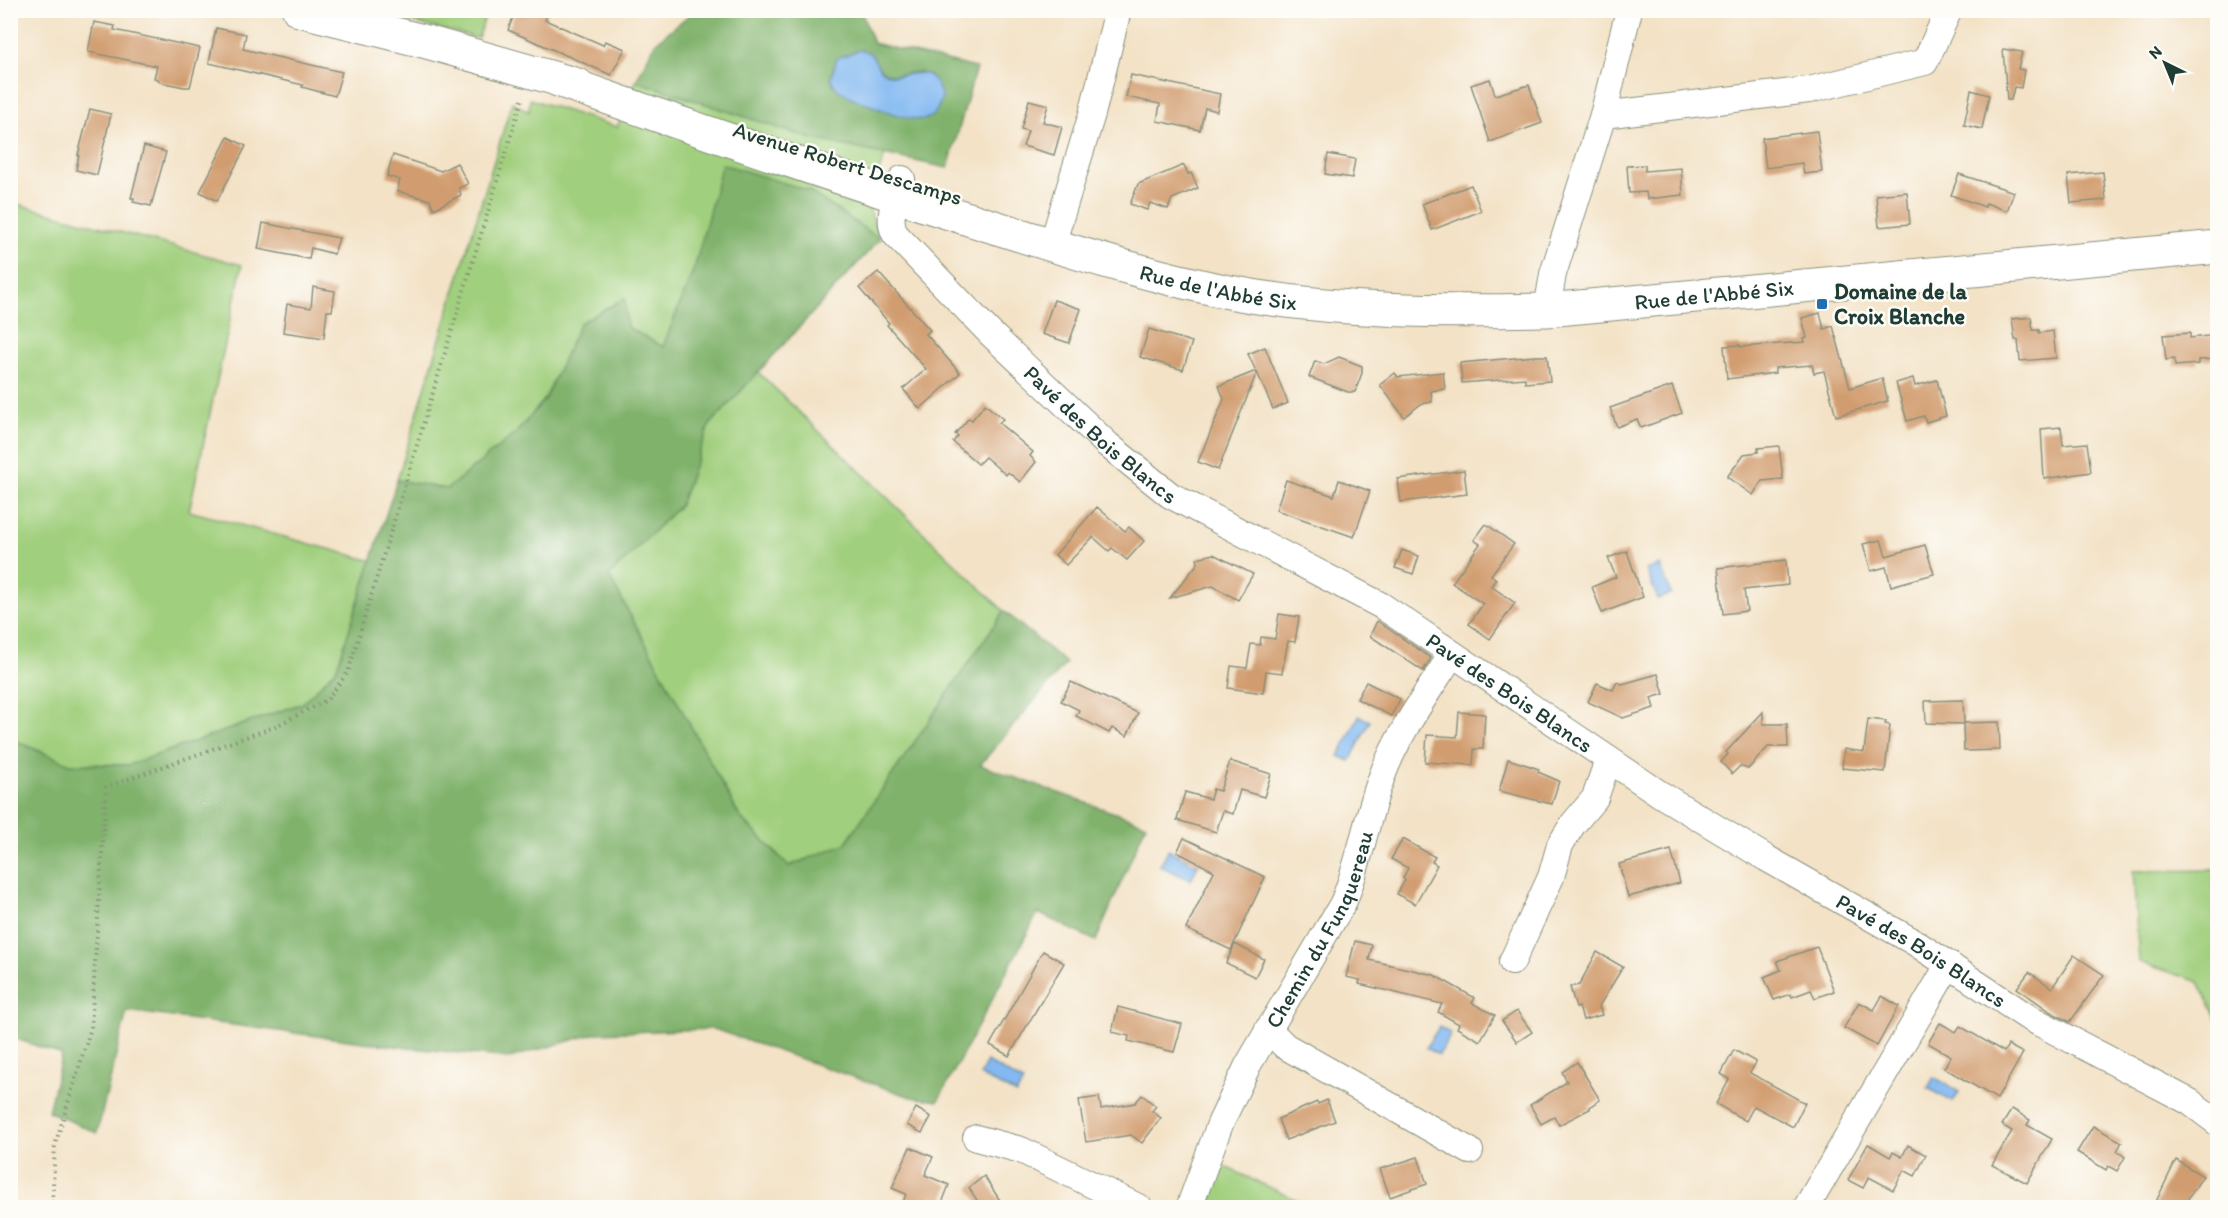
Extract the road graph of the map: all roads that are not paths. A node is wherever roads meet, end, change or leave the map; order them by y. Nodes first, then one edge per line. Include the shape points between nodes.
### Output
1 (299, 10) edge
2 (1118, 10) edge
3 (1629, 10) edge
4 (1948, 10) edge
5 (1603, 114) junction
6 (900, 188) junction
7 (1055, 236) junction
8 (2217, 247) edge
9 (1128, 259) joint
10 (1547, 310) junction
11 (1452, 654) junction
12 (1608, 759) junction
13 (1512, 962) dead end
14 (1949, 964) junction
15 (1268, 1029) junction
16 (2217, 1123) edge
17 (976, 1138) dead end
18 (1470, 1151) dead end
19 (1140, 1208) edge
20 (1189, 1208) edge
21 (1806, 1208) edge

1 - 6 main road, Avenue Robert Descamps via 743,131
2 - 7 street
3 - 5 street
4 - 5 street via 1925,62 1809,90
5 - 10 street via 1556,263
6 - 7 main road, Avenue Robert Descamps
6 - 11 street, Pavé des Bois Blancs via 892,213 895,234 989,332 1127,462 1186,505 1375,601
7 - 9 main road, Avenue Robert Descamps
8 - 10 main road, Rue de l'Abbé Six
9 - 10 main road, Rue de l'Abbé Six via 1289,290 1426,309
11 - 12 street, Pavé des Bois Blancs
11 - 15 street, Chemin du Funquereau via 1388,760 1350,886 1335,918
12 - 13 street via 1595,798 1560,845 1551,877
12 - 14 street, Pavé des Bois Blancs via 1739,842
14 - 16 street, Pavé des Bois Blancs via 2026,1016 2190,1102
14 - 21 street
15 - 18 street via 1285,1046
15 - 20 street, Chemin du Funquereau via 1229,1104
17 - 19 street via 1021,1150

